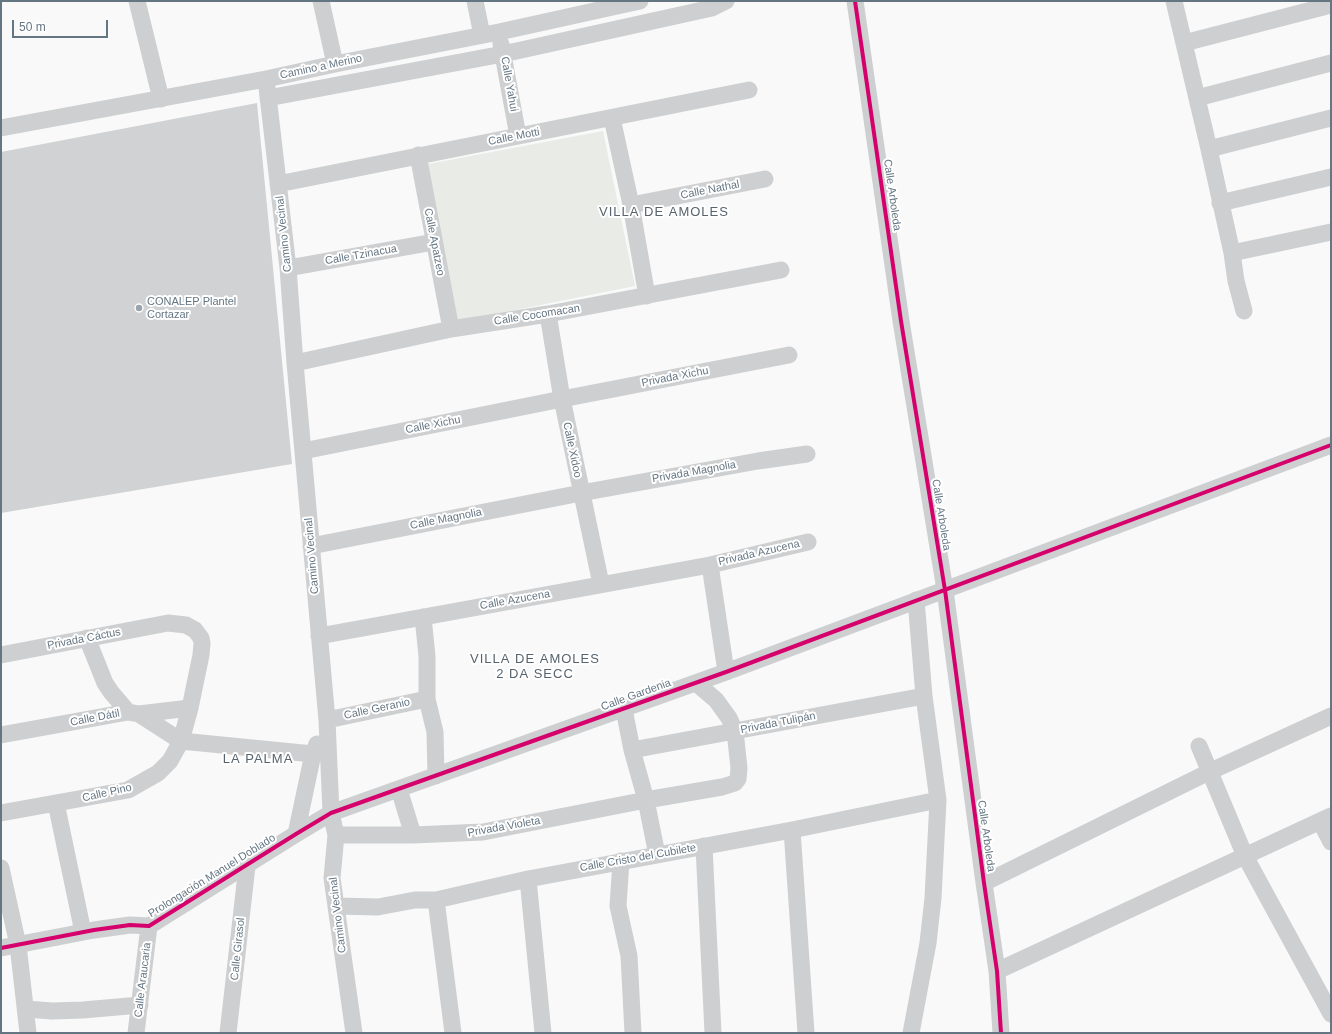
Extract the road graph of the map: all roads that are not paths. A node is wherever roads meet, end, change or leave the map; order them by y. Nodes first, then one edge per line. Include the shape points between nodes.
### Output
1 (137, 1) edge
2 (321, 1) edge
3 (475, 1) edge
4 (638, 1) edge
5 (726, 1) edge
6 (854, 1) edge
7 (1174, 1) edge
8 (1331, 5) edge
9 (499, 32) junction
10 (482, 35) junction
11 (1184, 43) junction
12 (503, 54) junction
13 (1331, 63) edge
14 (335, 64) junction
15 (266, 79) junction
16 (750, 90) dead end
17 (268, 98) junction
18 (1197, 98) junction
19 (161, 99) junction
20 (612, 118) junction
21 (1331, 118) edge
22 (1, 128) edge
23 (518, 136) junction
24 (1209, 149) junction
25 (418, 155) junction
26 (1331, 177) edge
27 (765, 179) dead end
28 (278, 184) junction
29 (1220, 203) junction
30 (631, 205) junction
31 (1331, 232) edge
32 (434, 242) junction
33 (1232, 253) junction
34 (288, 268) junction
35 (781, 270) dead end
36 (647, 296) junction
37 (1244, 311) dead end
38 (548, 314) junction
39 (451, 329) junction
40 (789, 355) dead end
41 (295, 363) junction
42 (562, 399) junction
43 (1331, 446) edge
44 (303, 451) junction
45 (807, 454) dead end
46 (581, 493) junction
47 (808, 542) dead end
48 (311, 546) junction
49 (710, 565) junction
50 (601, 584) junction
51 (945, 590) junction
52 (916, 600) junction
53 (423, 617) junction
54 (319, 636) junction
55 (87, 638) junction
56 (1, 655) edge
57 (726, 672) junction
58 (696, 683) junction
59 (924, 696) junction
60 (427, 699) junction
61 (190, 708) junction
62 (624, 709) junction
63 (133, 713) junction
64 (1331, 716) edge
65 (328, 728) junction
66 (735, 731) junction
67 (1, 735) edge
68 (180, 741) junction
69 (1199, 746) dead end
70 (632, 750) junction
71 (313, 754) junction
72 (1211, 772) junction
73 (436, 776) junction
74 (399, 789) junction
75 (646, 800) junction
76 (938, 800) junction
77 (56, 803) junction
78 (1, 813) edge
79 (331, 814) junction
80 (1326, 819) edge
81 (792, 830) junction
82 (296, 834) junction
83 (336, 835) junction
84 (413, 835) junction
85 (1331, 842) edge
86 (704, 846) junction
87 (657, 855) junction
88 (1245, 856) junction
89 (621, 861) junction
90 (247, 866) junction
91 (1, 868) edge
92 (528, 879) junction
93 (984, 884) junction
94 (436, 900) junction
95 (336, 906) junction
96 (149, 926) junction
97 (83, 932) junction
98 (18, 945) junction
99 (1, 948) edge
100 (997, 971) junction
101 (140, 1005) junction
102 (26, 1009) junction
103 (1331, 1014) edge
104 (28, 1033) edge
105 (136, 1033) edge
106 (228, 1033) edge
107 (354, 1033) edge
108 (453, 1033) edge
109 (543, 1033) edge
110 (633, 1033) edge
111 (713, 1033) edge
112 (806, 1033) edge
113 (911, 1033) edge
114 (1001, 1033) edge

1 - 19 street
2 - 14 street
3 - 10 street
4 - 9 street, Camino a Merino
5 - 12 street via 712,8
6 - 51 street, Calle Arboleda via 901,321
7 - 11 street
8 - 11 street
9 - 10 street, Camino a Merino
9 - 12 street, Calle Yahui
10 - 14 street, Camino a Merino
11 - 18 street
12 - 17 street
12 - 23 street, Calle Yahui
13 - 18 street
14 - 15 street, Camino a Merino
15 - 17 street, Camino Vecinal
15 - 19 street, Camino a Merino
16 - 20 street, Calle Motti
17 - 28 street, Camino Vecinal
18 - 24 street
19 - 22 street, Camino a Merino
20 - 23 street, Calle Motti
20 - 30 street
21 - 24 street
23 - 25 street, Calle Motti
24 - 29 street
25 - 28 street, Calle Motti
25 - 32 street, Calle Apatzeo
26 - 29 street
27 - 30 street, Calle Nathal
28 - 34 street, Camino Vecinal
29 - 33 street
30 - 36 street
31 - 33 street
32 - 34 street, Calle Tzinacua
32 - 39 street, Calle Apatzeo
33 - 37 street
34 - 41 street, Camino Vecinal
35 - 36 street, Calle Cocomacan
36 - 38 street, Calle Cocomacan
38 - 39 street, Calle Cocomacan
38 - 42 street, Calle Xidoo
39 - 41 street, Calle Cocomacan
40 - 42 street, Privada Xichu
41 - 44 street, Camino Vecinal
42 - 44 street, Calle Xichu
42 - 46 street, Calle Xidoo
43 - 51 street, Calle Gardenia
44 - 48 street, Camino Vecinal
45 - 46 street, Privada Magnolia
46 - 48 street, Calle Magnolia
46 - 50 street, Calle Xidoo
47 - 49 street, Privada Azucena
48 - 54 street, Camino Vecinal
49 - 50 street, Calle Azucena
49 - 57 street
50 - 53 street, Calle Azucena
51 - 52 street, Calle Gardenia
51 - 93 street, Calle Arboleda
52 - 57 street, Calle Gardenia
52 - 59 street
53 - 54 street, Calle Azucena
53 - 60 street via 427,656
54 - 65 street, Camino Vecinal
55 - 56 street, Privada Cáctus
55 - 61 street, Privada Cáctus via 168,623 186,625 195,630 201,638 201,655
55 - 63 street via 105,683
57 - 58 street, Calle Gardenia
58 - 62 street, Calle Gardenia
58 - 66 street via 716,700
59 - 66 street, Privada Tulipán
59 - 76 street
60 - 65 street, Calle Geranio
60 - 73 street via 435,732
61 - 63 street, Calle Dátil
61 - 68 street, Calle Pino
62 - 70 street
62 - 73 street, Calle Gardenia
63 - 67 street, Calle Dátil
63 - 68 street
64 - 72 street
65 - 71 street
65 - 79 street, Camino Vecinal
66 - 70 street, Privada Tulipán
66 - 75 street, Privada Violeta via 738,758 738,779 735,783
68 - 71 street
68 - 77 street, Calle Pino via 170,761 158,773 128,790
69 - 72 street
70 - 75 street
71 - 82 street
72 - 88 street
72 - 93 street
73 - 74 street, Calle Gardenia
74 - 79 street, Calle Gardenia
74 - 84 street
75 - 84 street, Privada Violeta via 483,832
75 - 87 street
76 - 81 street, Calle Cristo del Cubilete
76 - 113 street via 928,943
77 - 78 street, Calle Pino
77 - 97 street
79 - 82 street, Prolongación Manuel Doblado
79 - 83 street, Camino Vecinal
80 - 85 street
80 - 88 street
81 - 86 street, Calle Cristo del Cubilete
81 - 112 street
82 - 90 street, Prolongación Manuel Doblado
83 - 84 street, Privada Violeta
83 - 95 street, Camino Vecinal via 332,878
86 - 87 street, Calle Cristo del Cubilete
86 - 111 street
87 - 89 street, Calle Cristo del Cubilete
88 - 100 street
88 - 103 street
89 - 92 street, Calle Cristo del Cubilete
89 - 110 street via 618,906 629,956
90 - 96 street, Prolongación Manuel Doblado
90 - 106 street, Calle Girasol
91 - 98 street
92 - 94 street, Calle Cristo del Cubilete
92 - 109 street
93 - 100 street, Calle Arboleda
94 - 95 street, Calle Cristo del Cubilete via 414,900 378,907
94 - 108 street
95 - 107 street, Camino Vecinal
96 - 97 street, Prolongación Manuel Doblado via 130,925
96 - 101 street, Calle Araucaria
97 - 98 street, Prolongación Manuel Doblado
98 - 99 street, Prolongación Manuel Doblado
98 - 102 street
100 - 114 street, Calle Arboleda
101 - 102 street via 83,1010
101 - 105 street, Calle Araucaria
102 - 104 street

